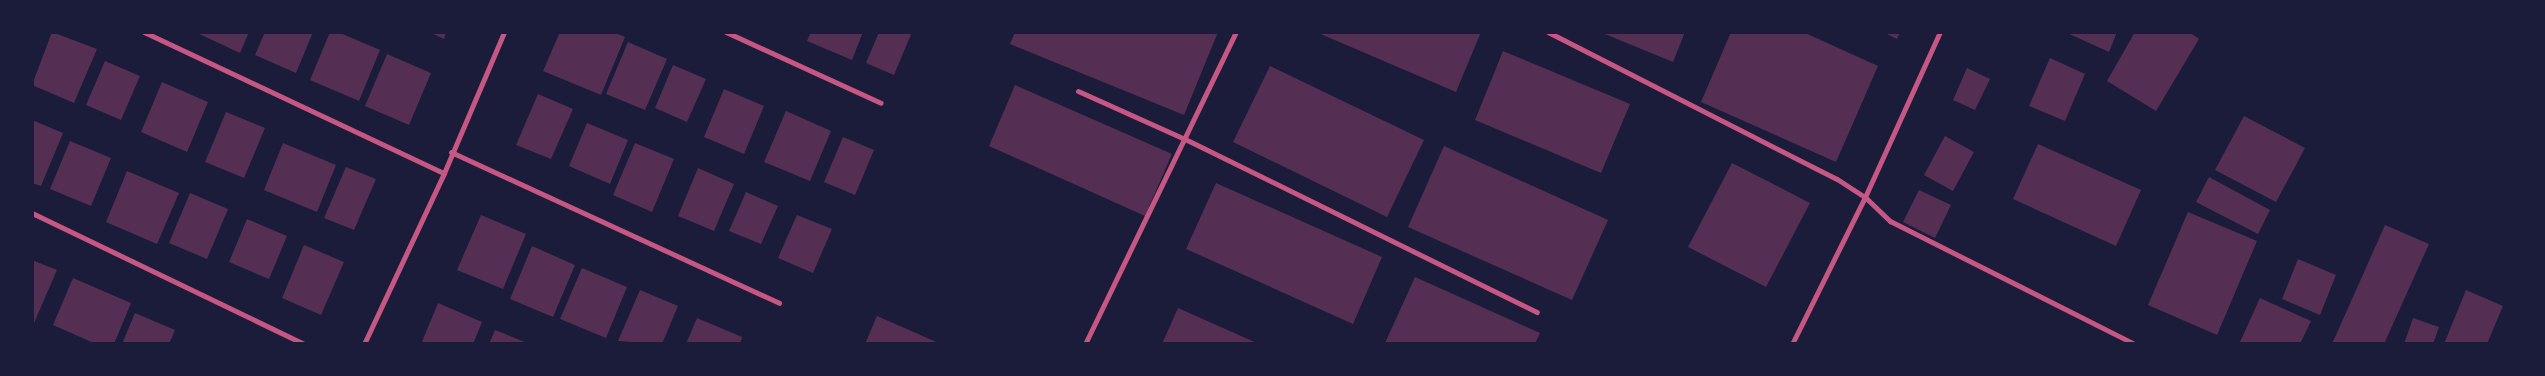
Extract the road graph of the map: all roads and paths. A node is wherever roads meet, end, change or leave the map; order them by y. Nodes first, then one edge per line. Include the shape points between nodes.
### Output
1 (144, 32) edge
2 (504, 32) edge
3 (726, 32) edge
4 (1236, 32) edge
5 (1548, 32) edge
6 (1940, 32) edge
7 (1078, 91) dead end
8 (881, 103) dead end
9 (1185, 139) junction
10 (451, 152) junction
11 (444, 173) junction
12 (1865, 197) junction
13 (32, 213) edge
14 (779, 303) dead end
15 (1537, 312) dead end
16 (304, 344) edge
17 (364, 344) edge
18 (1085, 344) edge
19 (1792, 344) edge
20 (2135, 344) edge

1 - 11 street
2 - 10 street
3 - 8 street
4 - 9 street
5 - 12 street via 1837,179
6 - 12 street
7 - 9 street
9 - 15 street
9 - 18 street
10 - 11 street
10 - 14 street
11 - 17 street
12 - 19 street
12 - 20 street via 1890,221
13 - 16 street

